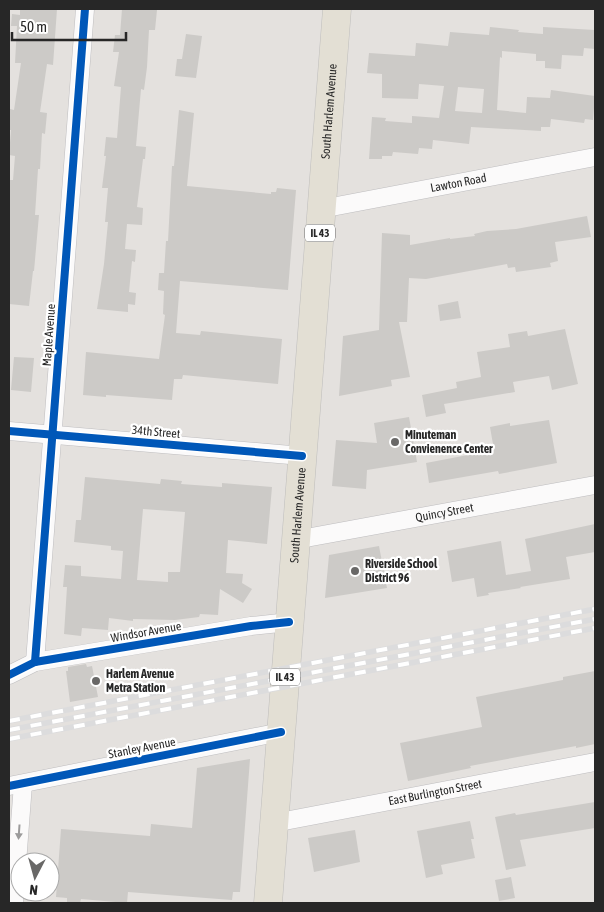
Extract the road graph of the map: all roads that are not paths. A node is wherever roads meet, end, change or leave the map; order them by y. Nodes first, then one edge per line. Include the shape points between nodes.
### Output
1 (85, 9) edge
2 (337, 9) edge
3 (595, 157) edge
4 (321, 209) junction
5 (9, 431) edge
6 (52, 435) junction
7 (302, 456) junction
8 (595, 485) edge
9 (295, 540) junction
10 (289, 622) junction
11 (35, 662) junction
12 (9, 676) edge
13 (280, 732) junction
14 (595, 762) edge
15 (16, 785) edge
16 (274, 823) junction
17 (14, 903) edge
18 (268, 903) edge

1 - 6 street, Maple Avenue
2 - 4 main road, South Harlem Avenue / IL 43
3 - 4 street, Lawton Road
4 - 7 main road, South Harlem Avenue / IL 43
5 - 6 street, 34th Street
6 - 7 street, 34th Street
6 - 11 street, Maple Avenue
7 - 9 main road, South Harlem Avenue / IL 43
8 - 9 street, Quincy Street
9 - 10 main road, South Harlem Avenue / IL 43
10 - 11 street, Windsor Avenue
10 - 13 main road, South Harlem Avenue / IL 43
11 - 12 street, Windsor Avenue
13 - 15 street, Stanley Avenue
13 - 16 main road, South Harlem Avenue / IL 43
14 - 16 street, East Burlington Street
15 -> 17 street
16 - 18 main road, South Harlem Avenue / IL 43

